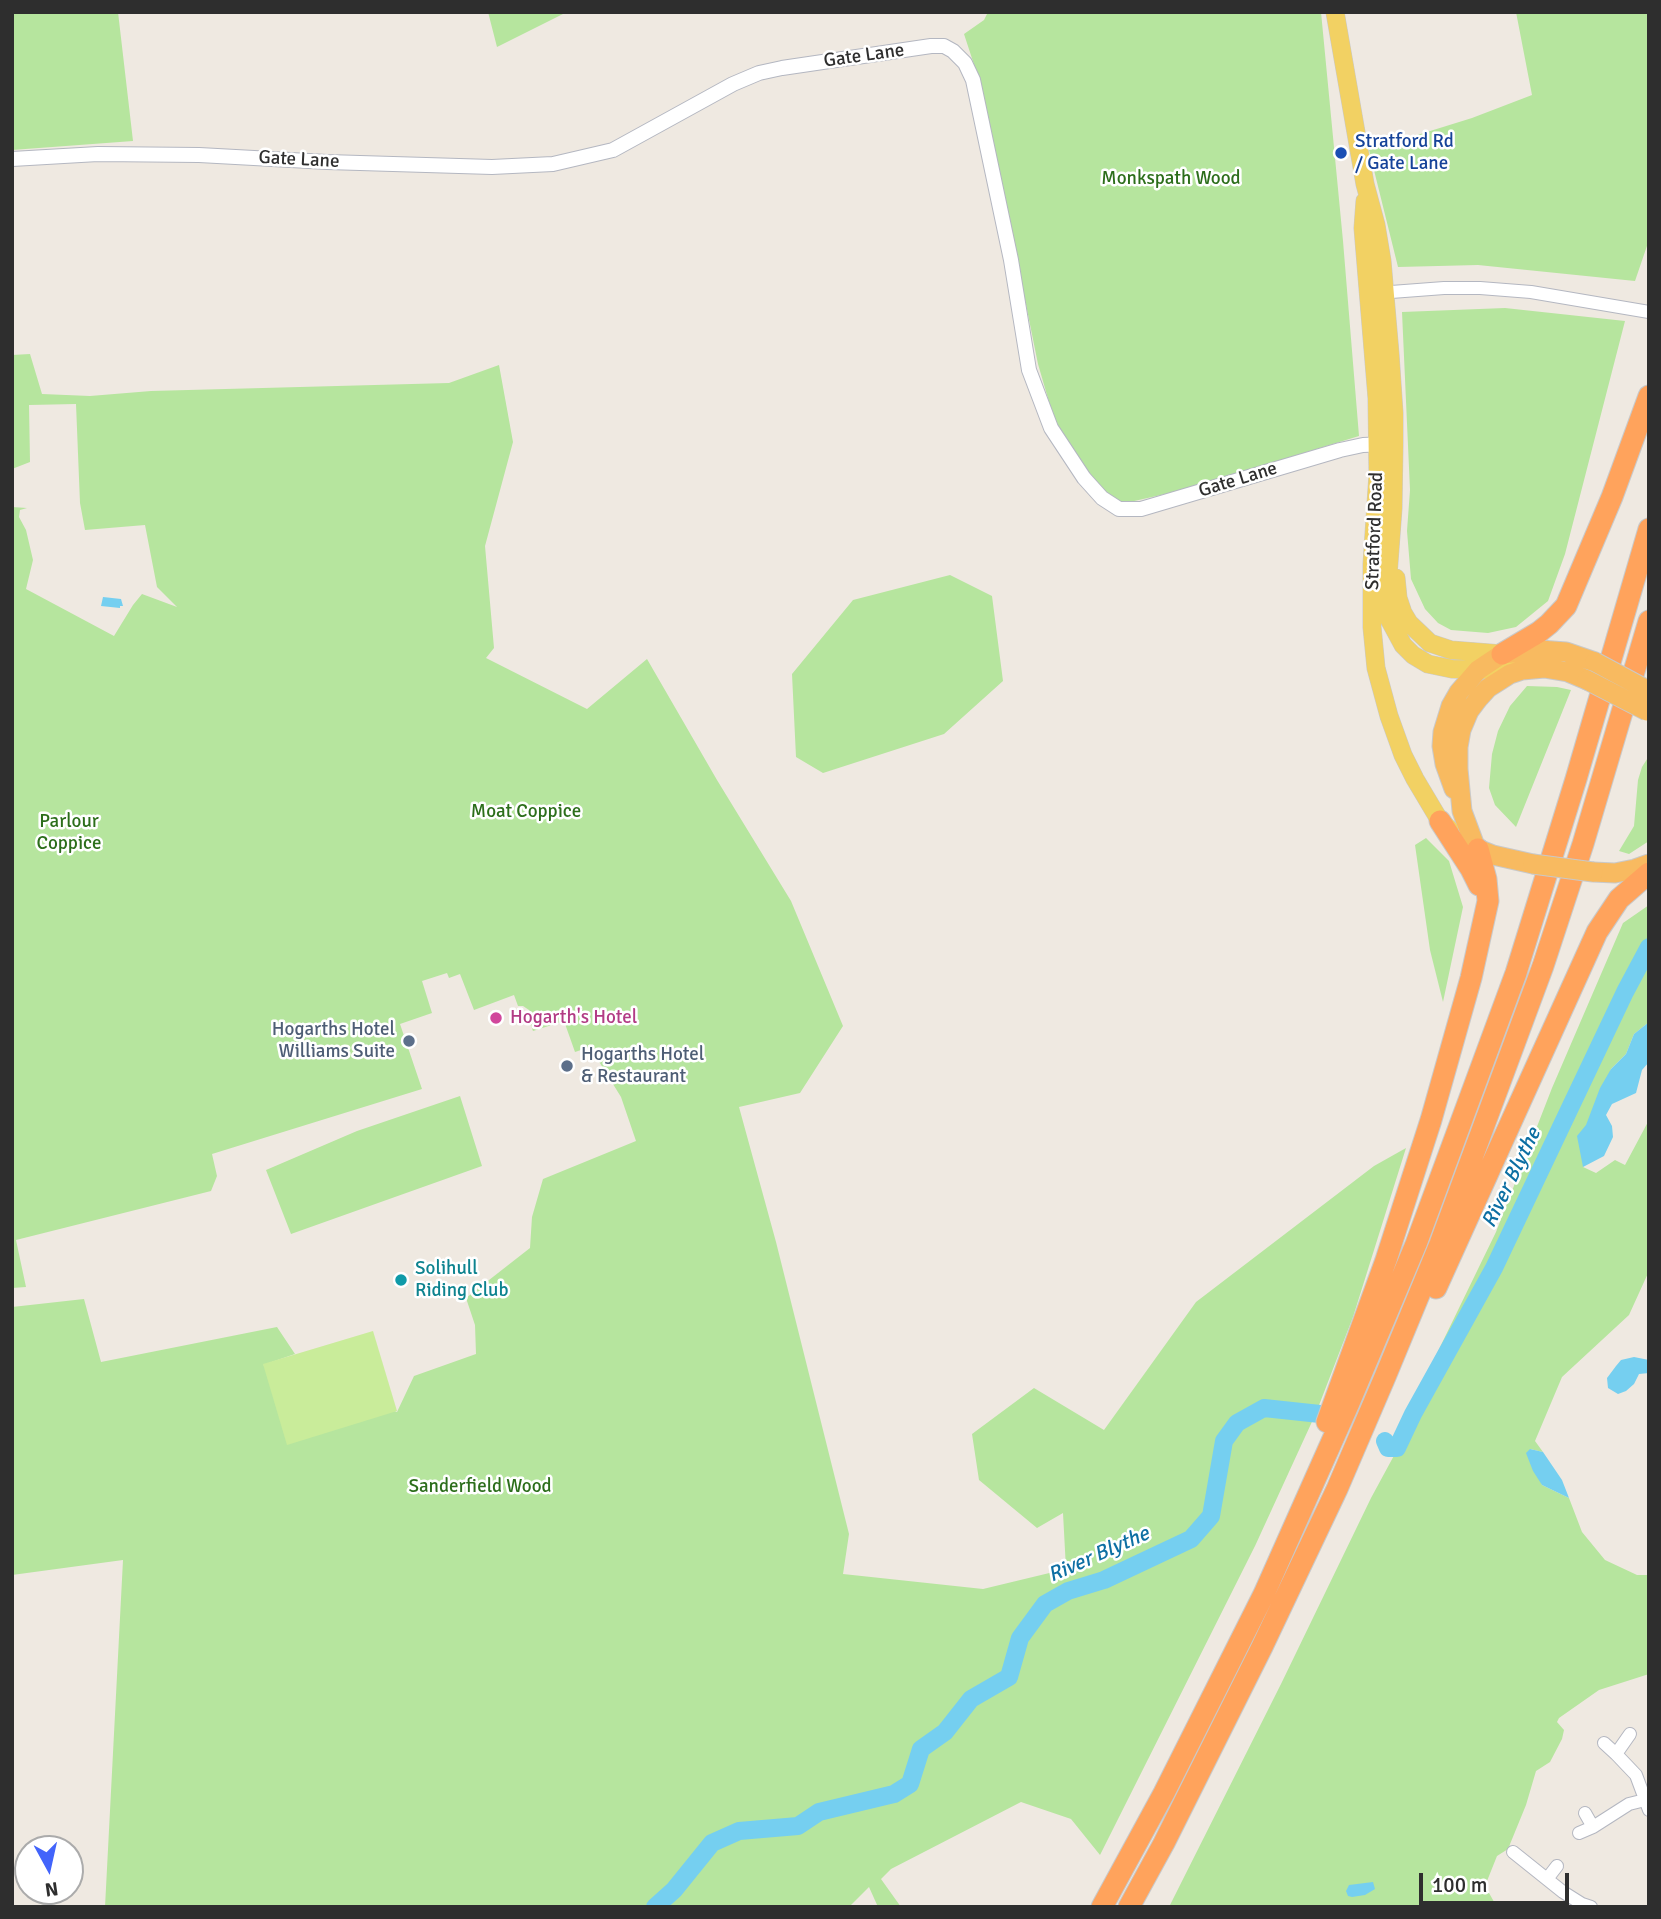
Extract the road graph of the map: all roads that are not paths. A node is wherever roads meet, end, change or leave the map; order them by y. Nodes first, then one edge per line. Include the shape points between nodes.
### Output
1 (1335, 12) edge
2 (12, 159) edge
3 (1376, 293) junction
4 (1649, 312) edge
5 (1649, 396) edge
6 (1386, 444) junction
7 (1393, 508) junction
8 (1649, 529) edge
9 (1649, 621) edge
10 (1502, 654) junction
11 (1478, 670) junction
12 (1522, 670) junction
13 (1591, 671) junction
14 (1649, 691) edge
15 (1648, 712) edge
16 (1462, 811) junction
17 (1440, 821) junction
18 (1477, 847) junction
19 (1649, 864) edge
20 (1649, 873) edge
21 (1485, 915) junction
22 (1264, 1594) junction
23 (1630, 1734) dead end
24 (1604, 1743) dead end
25 (1209, 1753) junction
26 (1616, 1754) junction
27 (1647, 1805) edge
28 (1585, 1814) dead end
29 (1593, 1827) junction
30 (1579, 1833) dead end
31 (1514, 1852) dead end
32 (1558, 1866) dead end
33 (1547, 1879) junction
34 (1101, 1907) edge
35 (1129, 1907) edge
36 (1591, 1907) edge

1 - 3 main road, Stratford Road via 1382,261
2 - 6 street, Gate Lane via 98,154 478,167 553,164 612,150 759,73 944,46 965,63 973,80 1029,370 1051,428 1102,498 1119,509 1141,509 1340,450
3 - 4 street via 1480,288
3 - 6 main road, Stratford Road via 1390,354 1394,413
5 - 10 highway via 1566,606 1539,632
6 - 7 main road, Stratford Road
6 - 17 main road, Stratford Road via 1378,474 1371,564 1376,668 1403,755
7 - 10 main road via 1398,598 1409,623 1439,647
7 - 11 main road, Stratford Road via 1386,602 1395,633 1413,655 1428,664
8 - 22 highway via 1516,973 1416,1244
9 - 25 highway via 1583,844 1440,1244 1337,1489
10 - 11 highway
10 - 13 highway via 1556,650 1577,655
11 - 12 main road, Stratford Road
11 - 16 highway via 1451,706 1443,732 1445,764
12 - 13 highway
12 - 16 highway via 1488,688 1464,720 1458,747
13 - 14 highway, bridge
13 - 15 highway, bridge
16 - 18 highway
17 - 18 main road, Stratford Road
17 - 21 highway via 1475,875
18 - 19 highway, bridge via 1532,864 1593,872 1615,873
18 - 21 highway via 1488,889
20 - 25 highway via 1619,899 1597,932 1282,1638
21 - 22 highway via 1432,1120
22 - 34 highway
23 - 26 street
24 - 26 street
25 - 35 highway
26 - 27 street via 1636,1775
27 - 29 street via 1629,1804
28 - 29 street
29 - 30 street
31 - 33 street
32 - 33 street
33 - 36 street

